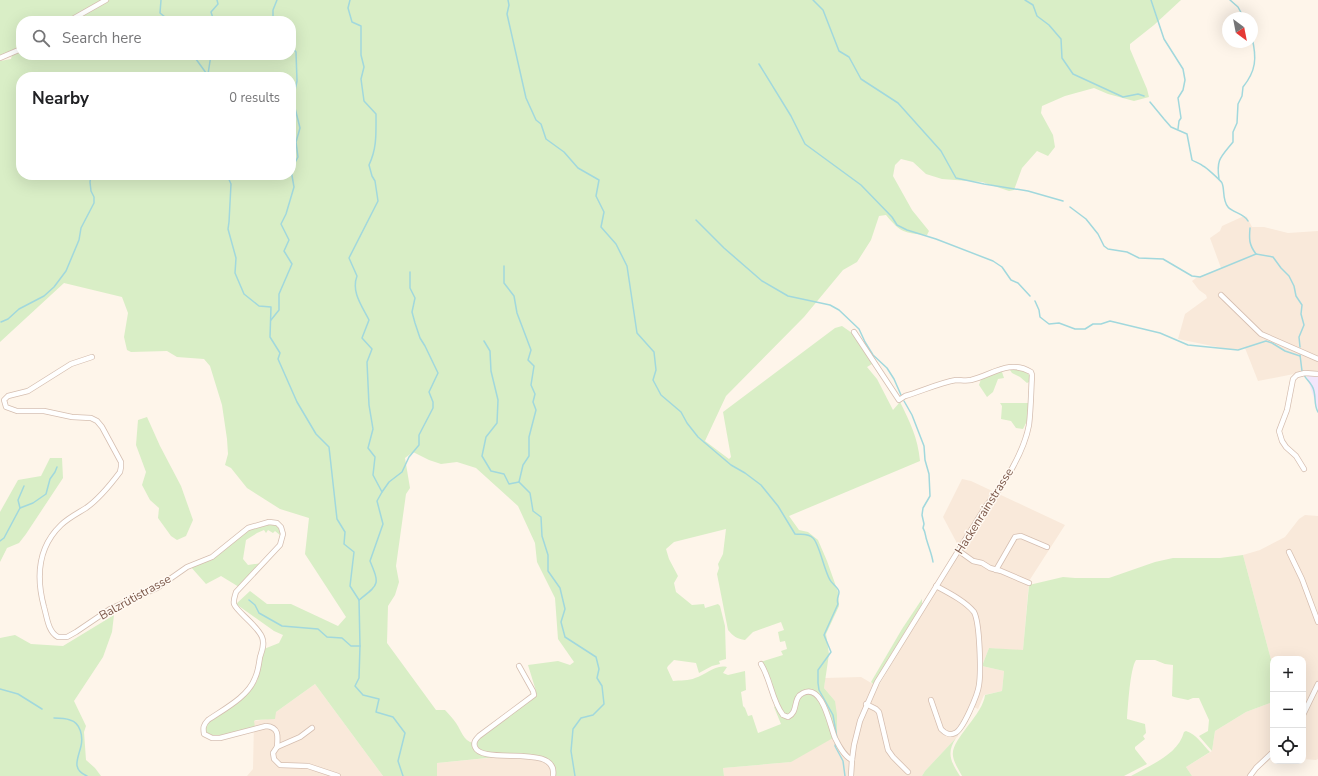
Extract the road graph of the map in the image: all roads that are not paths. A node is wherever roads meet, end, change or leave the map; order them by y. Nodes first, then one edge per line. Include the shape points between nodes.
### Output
1 (106, 0) edge
2 (78, 16) edge
3 (16, 51) edge
4 (0, 58) edge
5 (1221, 295) dead end
6 (854, 332) dead end
7 (92, 357) dead end
8 (1318, 358) edge
9 (1318, 374) edge
10 (1304, 469) dead end
11 (1047, 547) dead end
12 (959, 552) junction
13 (1289, 552) dead end
14 (996, 570) junction
15 (1029, 583) dead end
16 (936, 586) junction
17 (1318, 622) edge
18 (760, 664) dead end
19 (519, 666) dead end
20 (1318, 684) edge
21 (932, 700) dead end
22 (866, 704) junction
23 (1306, 708) edge
24 (312, 728) dead end
25 (277, 747) junction
26 (1270, 755) edge
27 (852, 760) junction
28 (908, 772) dead end
29 (338, 776) edge
30 (553, 776) edge
31 (851, 776) edge
32 (1250, 776) edge

1 - 2 street
3 - 4 street
5 - 8 street via 1261,334
6 - 12 street, Hackenrainstrasse via 899,400 944,383 972,380 998,369 1014,367 1031,372 1025,440 999,491 986,506
7 - 25 street, Balzrütistrasse via 71,364 28,391 8,396 4,400 6,407 17,411 44,411 97,421 121,462 122,467 118,475 92,502 67,520 46,546 38,575 51,630 58,637 76,632 110,609 157,588 187,567 212,557 248,528 269,522 277,523 283,534 280,544 236,592 234,598 234,604 263,638 255,678 249,689 208,720 203,728 204,734 220,738 271,726 277,732
9 - 10 street via 1305,373 1293,379 1287,410 1279,431 1282,441
11 - 14 street via 1021,536 1015,537
12 - 14 street
12 - 16 street, Hackenrainstrasse
13 - 17 street via 1305,585
14 - 15 street
16 - 21 street via 961,601 975,614 979,631 979,684 962,726 954,734 941,729
16 - 22 street, Hackenrainstrasse
18 - 27 street via 769,679 783,716 792,715 801,693 816,694 825,708 837,741
19 - 30 street via 534,695 479,736 475,740 475,746 478,752 485,754 544,760 553,768
20 - 23 street
22 - 27 street, Hackenrainstrasse via 856,735
22 - 28 street via 879,712 888,750
24 - 25 street via 300,737
25 - 29 street via 273,755 278,764 308,766
26 - 32 street
27 - 31 street, Hackenrainstrasse

